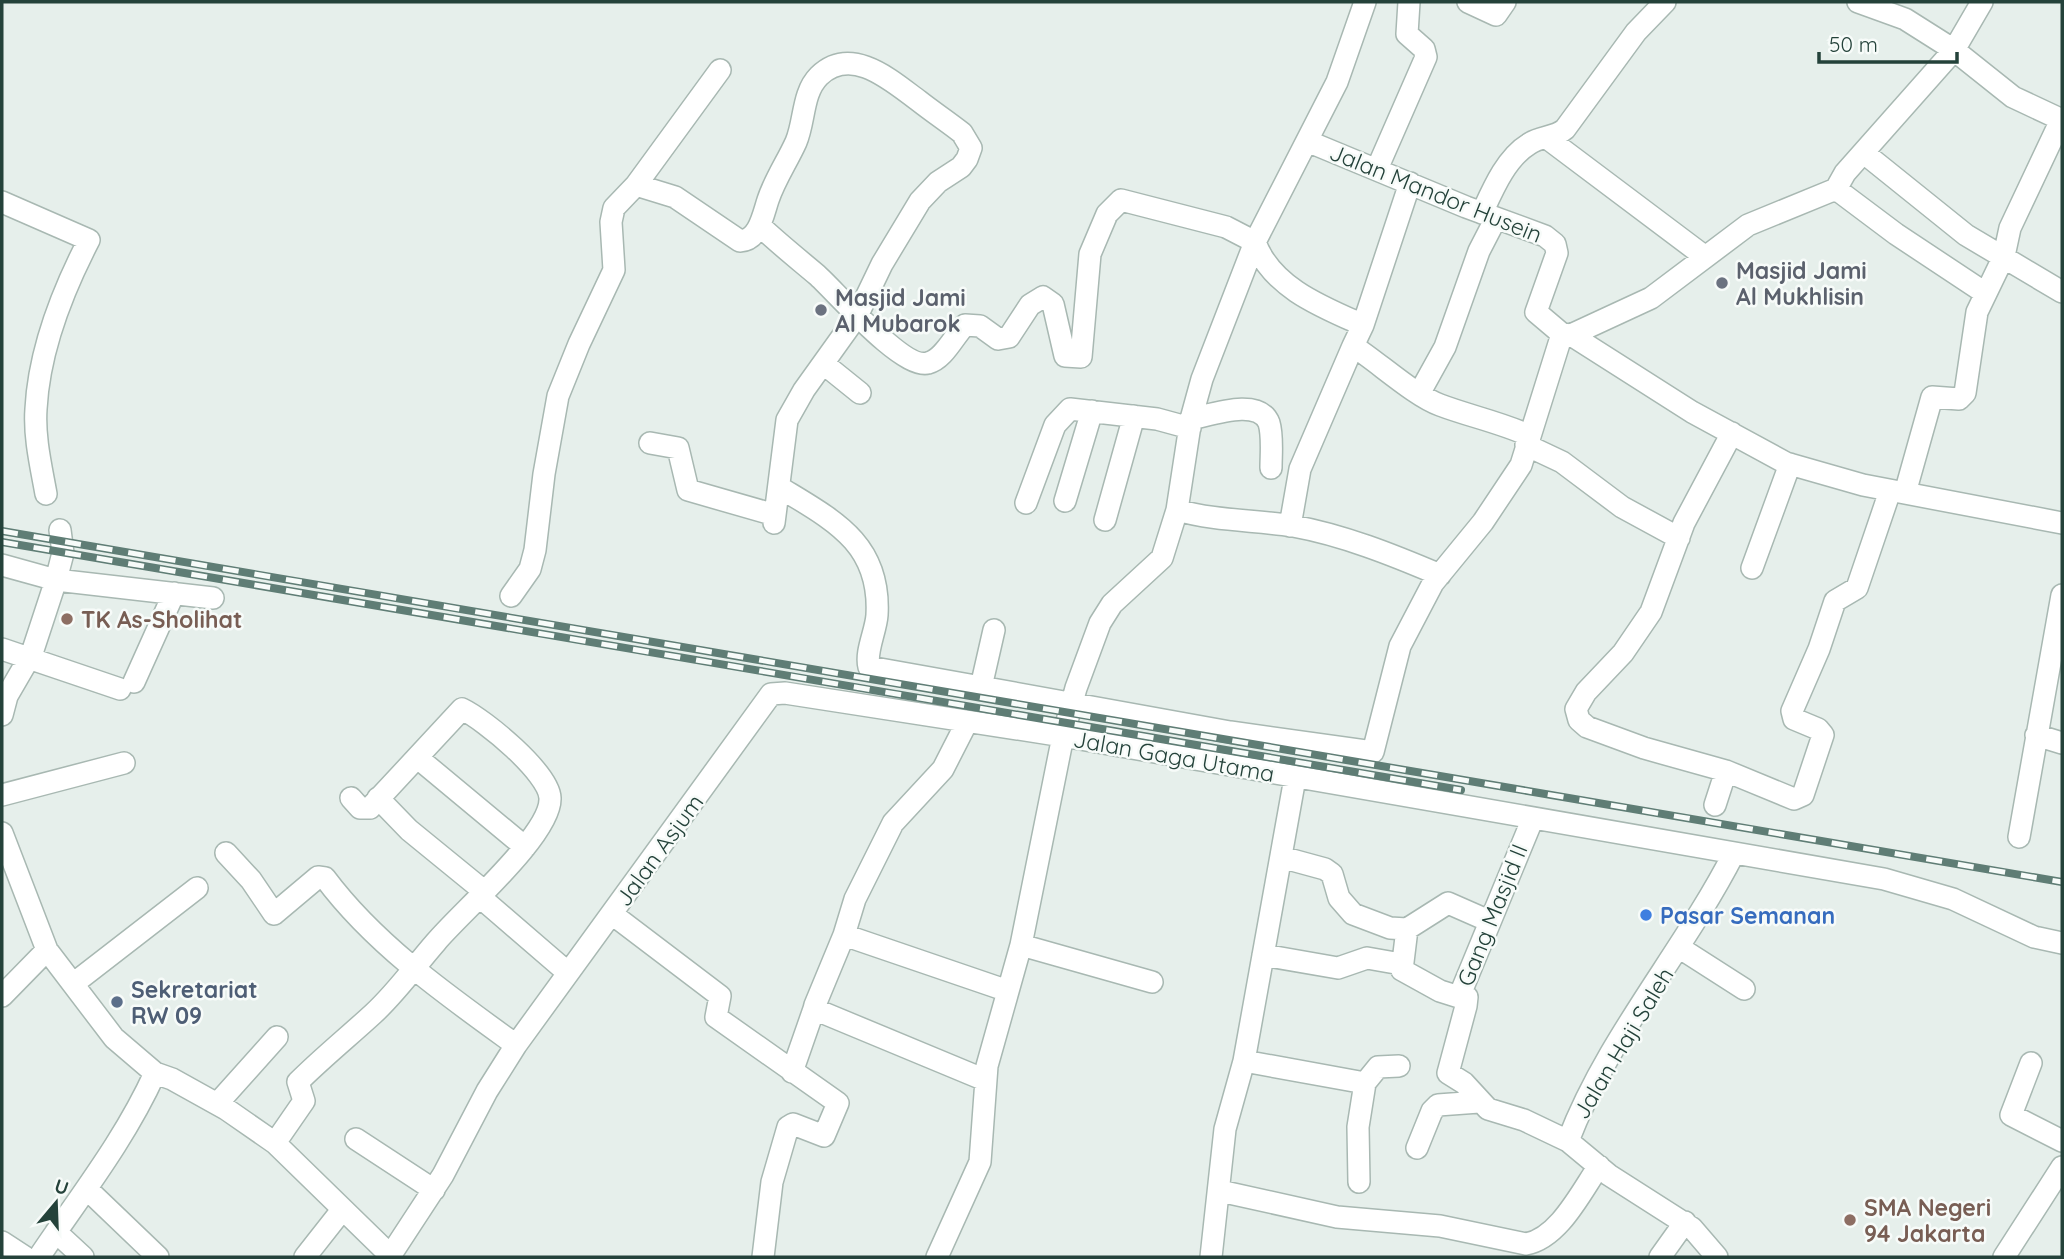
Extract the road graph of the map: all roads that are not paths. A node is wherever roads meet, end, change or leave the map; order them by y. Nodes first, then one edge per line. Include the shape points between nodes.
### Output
1 (1365, 2) edge
2 (1409, 2) edge
3 (1468, 2) edge
4 (1504, 2) edge
5 (1665, 2) edge
6 (1858, 2) edge
7 (1982, 2) edge
8 (1954, 50) junction
9 (720, 71) dead end
10 (2062, 120) edge
11 (1547, 138) junction
12 (1307, 141) junction
13 (1864, 153) junction
14 (1377, 169) junction
15 (1410, 183) junction
16 (636, 185) junction
17 (1836, 188) junction
18 (2, 202) edge
19 (1489, 215) junction
20 (760, 226) junction
21 (1255, 242) junction
22 (1704, 256) junction
23 (2004, 256) junction
24 (2062, 292) edge
25 (1985, 293) junction
26 (857, 316) junction
27 (1363, 325) junction
28 (1566, 334) junction
29 (1353, 346) junction
30 (824, 364) junction
31 (860, 393) dead end
32 (1419, 394) junction
33 (1092, 411) junction
34 (1134, 416) junction
35 (1191, 423) junction
36 (1732, 433) junction
37 (1527, 440) junction
38 (650, 443) dead end
39 (1790, 464) junction
40 (1271, 468) dead end
41 (779, 487) junction
42 (1897, 492) junction
43 (46, 494) dead end
44 (1065, 502) dead end
45 (1026, 503) dead end
46 (1177, 510) junction
47 (1105, 520) dead end
48 (2062, 523) edge
49 (1290, 526) junction
50 (60, 530) dead end
51 (1679, 538) junction
52 (2, 565) edge
53 (1752, 568) dead end
54 (1440, 575) junction
55 (56, 580) junction
56 (174, 593) junction
57 (2062, 595) edge
58 (511, 596) dead end
59 (213, 598) dead end
60 (994, 630) dead end
61 (2, 649) edge
62 (29, 659) junction
63 (981, 687) junction
64 (1070, 704) junction
65 (2, 715) edge
66 (967, 722) junction
67 (2036, 735) junction
68 (1063, 736) junction
69 (2062, 743) edge
70 (419, 758) junction
71 (124, 763) dead end
72 (1726, 771) junction
73 (1296, 778) junction
74 (2, 795) edge
75 (378, 798) junction
76 (351, 799) dead end
77 (1715, 805) dead end
78 (1533, 818) junction
79 (2, 833) edge
80 (2019, 836) dead end
81 (525, 847) junction
82 (226, 853) dead end
83 (1734, 853) junction
84 (1281, 857) junction
85 (197, 888) dead end
86 (482, 894) junction
87 (612, 914) junction
88 (1489, 921) junction
89 (1407, 929) junction
90 (844, 935) junction
91 (2062, 943) edge
92 (1021, 945) junction
93 (1680, 948) junction
94 (47, 950) junction
95 (1264, 955) junction
96 (1401, 964) junction
97 (416, 968) junction
98 (567, 972) junction
99 (1152, 982) dead end
100 (73, 984) junction
101 (1744, 989) dead end
102 (1009, 991) junction
103 (2, 996) edge
104 (1459, 997) junction
105 (814, 1009) junction
106 (277, 1037) dead end
107 (516, 1045) junction
108 (1244, 1060) junction
109 (2031, 1063) dead end
110 (1399, 1066) dead end
111 (792, 1072) junction
112 (155, 1073) junction
113 (985, 1080) junction
114 (1365, 1083) junction
115 (1479, 1102) junction
116 (217, 1104) junction
117 (356, 1139) dead end
118 (1568, 1141) junction
119 (2062, 1141) edge
120 (275, 1143) junction
121 (1417, 1148) dead end
122 (1599, 1166) junction
123 (2062, 1167) edge
124 (1359, 1182) dead end
125 (88, 1190) junction
126 (434, 1190) junction
127 (1220, 1191) junction
128 (342, 1210) junction
129 (1685, 1222) junction
130 (56, 1232) junction
131 (2, 1242) edge
132 (1524, 1251) edge
133 (385, 1255) edge
134 (25, 1257) edge
135 (39, 1257) edge
136 (83, 1257) edge
137 (158, 1257) edge
138 (305, 1257) edge
139 (763, 1257) edge
140 (937, 1257) edge
141 (1211, 1257) edge
142 (1660, 1257) edge
143 (1717, 1257) edge
144 (2004, 1257) edge

1 - 12 street, Jalan Mandor Husein via 1337,82
2 - 14 street via 1407,34 1424,49 1426,57
3 - 4 street via 1496,15
5 - 11 street via 1636,32 1565,129
6 - 8 street via 1905,19
7 - 8 street
8 - 10 street via 2013,97
8 - 13 street
9 - 16 street
10 - 23 street via 2010,228
11 - 19 street via 1529,143 1511,161
11 - 22 street
12 - 14 street, Jalan Mandor Husein
12 - 21 street, Jalan Mandor Husein
13 - 17 street
13 - 23 street via 1965,234
14 - 15 street, Jalan Mandor Husein
15 - 19 street, Jalan Mandor Husein
15 - 27 street
16 - 20 street via 675,197 740,242 750,239
16 - 58 street via 614,208 614,270 558,396 535,550 530,569
17 - 22 street via 1748,225
17 - 25 street
18 - 43 street via 89,240 60,300 36,408
19 - 28 street, Jalan Mandor Husein via 1555,244 1557,253 1536,312
19 - 32 street via 1446,347
20 - 26 street
20 - 26 street via 782,166 797,141 810,91 820,76 838,66 883,72 962,133 971,148 967,159 920,201
21 - 26 street via 1226,227 1132,202 1115,203 1090,254 1083,352 1078,358 1063,354 1053,304 1046,297 1035,300 1009,337 999,339 980,326 965,325 928,363 902,353
21 - 27 street via 1261,260 1288,284 1318,305
21 - 35 street, Jalan Mandor Husein via 1202,379
22 - 28 street via 1651,298
23 - 24 street
23 - 25 street
25 - 42 street via 1977,312 1965,393 1959,399 1931,397
26 - 30 street
27 - 29 street
28 - 36 street
28 - 37 street
29 - 32 street
29 - 49 street via 1300,469
30 - 31 street
30 - 41 street via 787,420
32 - 37 street
33 - 34 street
33 - 44 street
33 - 45 street via 1070,408 1055,425
34 - 35 street
34 - 47 street
35 - 40 street via 1248,409 1258,411 1269,424
35 - 46 street, Jalan Mandor Husein
36 - 39 street
36 - 51 street
37 - 51 street via 1622,507
37 - 54 street via 1521,465
38 - 41 street via 678,448 688,490 775,519
39 - 42 street
39 - 53 street
41 - 63 street via 831,519 865,554 877,598 869,667
42 - 48 street
42 - 72 street via 1857,588 1835,601 1792,711 1794,719 1823,735 1803,795 1794,799
46 - 49 street via 1227,521
46 - 64 street, Jalan Mandor Husein via 1162,558 1112,604 1100,623
49 - 54 street via 1343,539
50 - 55 street via 63,553
51 - 72 street via 1651,612 1623,653 1581,698 1576,714 1587,727
52 - 55 street
54 - 64 street via 1400,646 1373,752
55 - 56 street
55 - 62 street
56 - 59 street
56 - 62 street via 127,685
57 - 67 street
60 - 63 street
61 - 62 street
62 - 65 street via 7,696
63 - 64 street
64 - 68 street, Jalan Mandor Husein
66 - 68 street, Jalan Asjum
66 - 87 street, Jalan Asjum via 771,694
66 - 90 street via 943,769 893,822 855,899
67 - 69 street
67 - 80 street
68 - 73 street, Jalan Gaga Utama
68 - 92 street, Jalan Gaga Utama
70 - 75 street
70 - 81 street
70 - 81 street via 464,709 526,760 548,785 550,800
71 - 74 street
72 - 77 street
73 - 78 street, Jalan Gaga Utama
73 - 84 street
75 - 76 street via 366,809
75 - 86 street
78 - 83 street, Jalan Gaga Utama
78 - 88 street, Gang Masjid II
79 - 94 street
81 - 86 street
82 - 97 street via 274,914 317,877 325,878 344,903
83 - 91 street, Jalan Gaga Utama via 1884,879 1953,899 2034,937
83 - 93 street, Jalan Haji Saleh
84 - 89 street via 1317,865 1332,874 1336,892 1353,914 1390,928
84 - 95 street
85 - 100 street
86 - 97 street
86 - 98 street
87 - 98 street, Jalan Asjum
87 - 111 street via 720,996 716,1017
88 - 89 street via 1448,903
88 - 104 street, Gang Masjid II
89 - 96 street
90 - 102 street
90 - 105 street
92 - 99 street
92 - 102 street, Jalan Gaga Utama
93 - 101 street
93 - 118 street, Jalan Haji Saleh via 1605,1066
94 - 100 street
94 - 103 street
95 - 96 street via 1338,968 1367,958
95 - 108 street
96 - 104 street via 1407,975
97 - 107 street
97 - 120 street via 298,1082 304,1101
98 - 107 street, Jalan Asjum
100 - 112 street via 114,1038
102 - 113 street, Jalan Gaga Utama
104 - 115 street, Gang Masjid II via 1467,997 1466,1006 1448,1073
105 - 111 street
105 - 113 street
106 - 116 street
107 - 126 street, Jalan Asjum
108 - 114 street
108 - 127 street via 1225,1129
109 - 119 street via 2011,1115
110 - 114 street via 1378,1067
111 - 139 street via 838,1105 824,1136 793,1124 788,1127 772,1182
112 - 116 street
112 - 125 street via 135,1118
113 - 140 street, Jalan Gaga Utama via 980,1162
114 - 124 street via 1358,1127
115 - 118 street, Gang Masjid II
115 - 121 street via 1438,1105
116 - 120 street
117 - 126 street
118 - 122 street, Jalan Haji Saleh
120 - 128 street
122 - 129 street, Jalan Haji Saleh
122 - 132 street via 1555,1227
123 - 144 street
125 - 130 street
125 - 137 street
126 - 133 street, Jalan Asjum
127 - 132 street via 1337,1217 1440,1226
127 - 141 street
128 - 133 street
128 - 138 street
129 - 142 street
129 - 143 street, Jalan Haji Saleh
130 - 135 street
130 - 136 street
131 - 134 street

